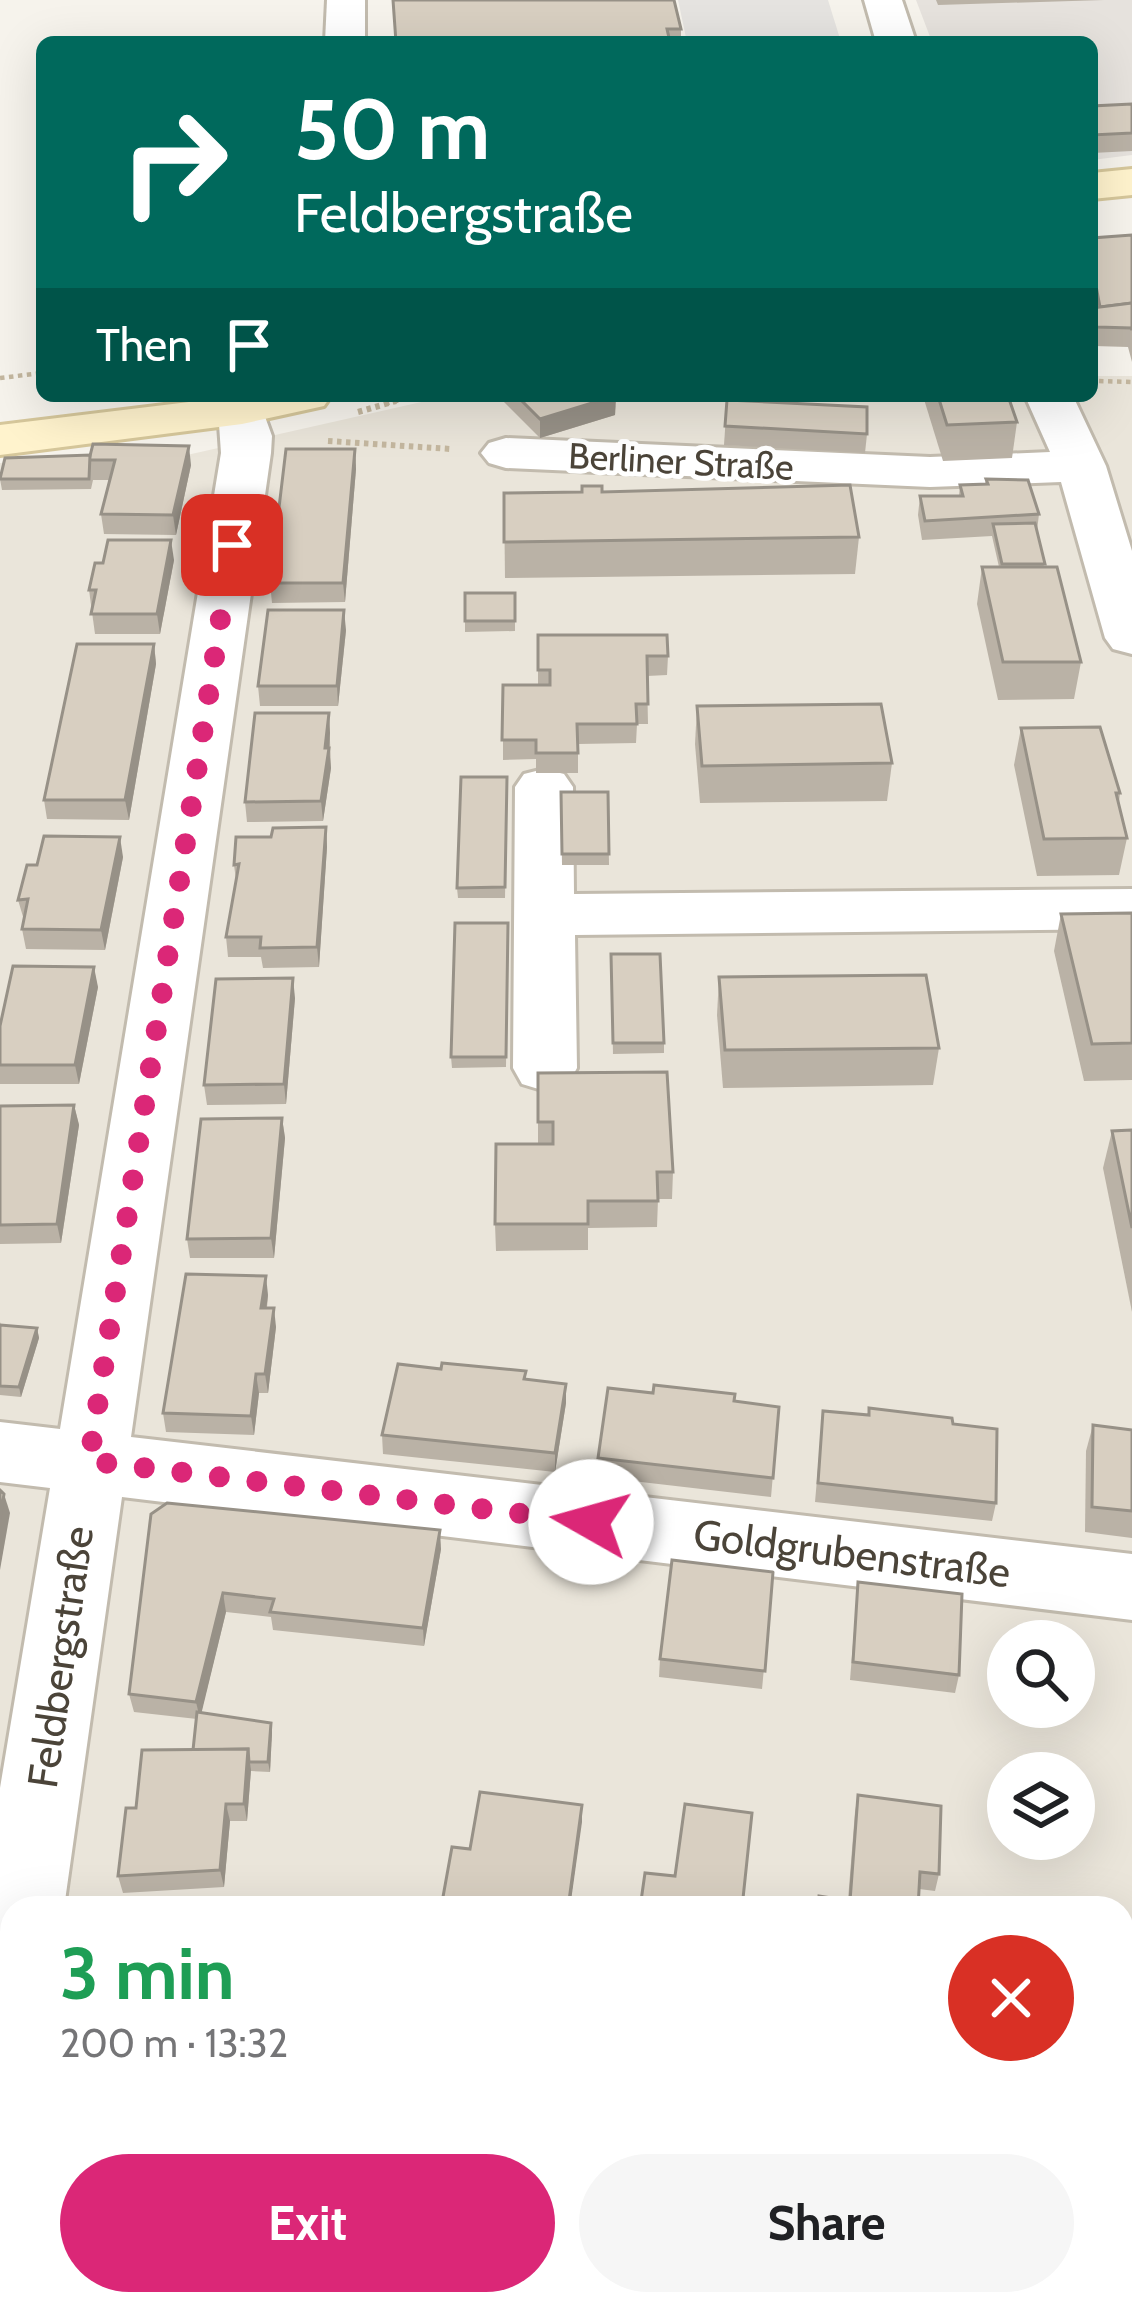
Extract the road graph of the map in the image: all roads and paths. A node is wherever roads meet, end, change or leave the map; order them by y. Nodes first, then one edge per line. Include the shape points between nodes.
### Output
1 (346, 0) edge
2 (883, 0) edge
3 (345, 36) edge
4 (894, 36) edge
5 (1132, 182) edge
6 (1098, 185) edge
7 (1132, 218) edge
8 (1098, 222) edge
9 (36, 374) edge
10 (0, 378) edge
11 (1098, 381) edge
12 (1132, 382) edge
13 (36, 392) edge
14 (0, 395) edge
15 (1052, 402) edge
16 (242, 410) junction
17 (311, 418) edge
18 (0, 440) edge
19 (506, 453) joint
20 (1081, 466) junction
21 (1132, 638) edge
22 (544, 788) dead end
23 (1132, 909) edge
24 (544, 915) junction
25 (544, 1068) edge
26 (0, 1452) edge
27 (89, 1461) junction
28 (1132, 1587) edge
29 (24, 1896) edge

1 - 3 street
2 - 4 street
5 - 6 street
7 - 8 street
9 - 10 path
11 - 12 path
13 - 14 street
15 - 20 street
16 - 17 street
16 - 18 street
16 - 27 street, Feldbergstraße via 246,453
17 - 19 path, Berliner Straße
19 - 20 street, Berliner Straße via 930,472
20 - 21 street
22 - 24 street
23 - 24 street
24 - 25 street
26 - 27 street, Goldgrubenstraße
27 - 28 street, Goldgrubenstraße
27 - 29 street, Feldbergstraße

